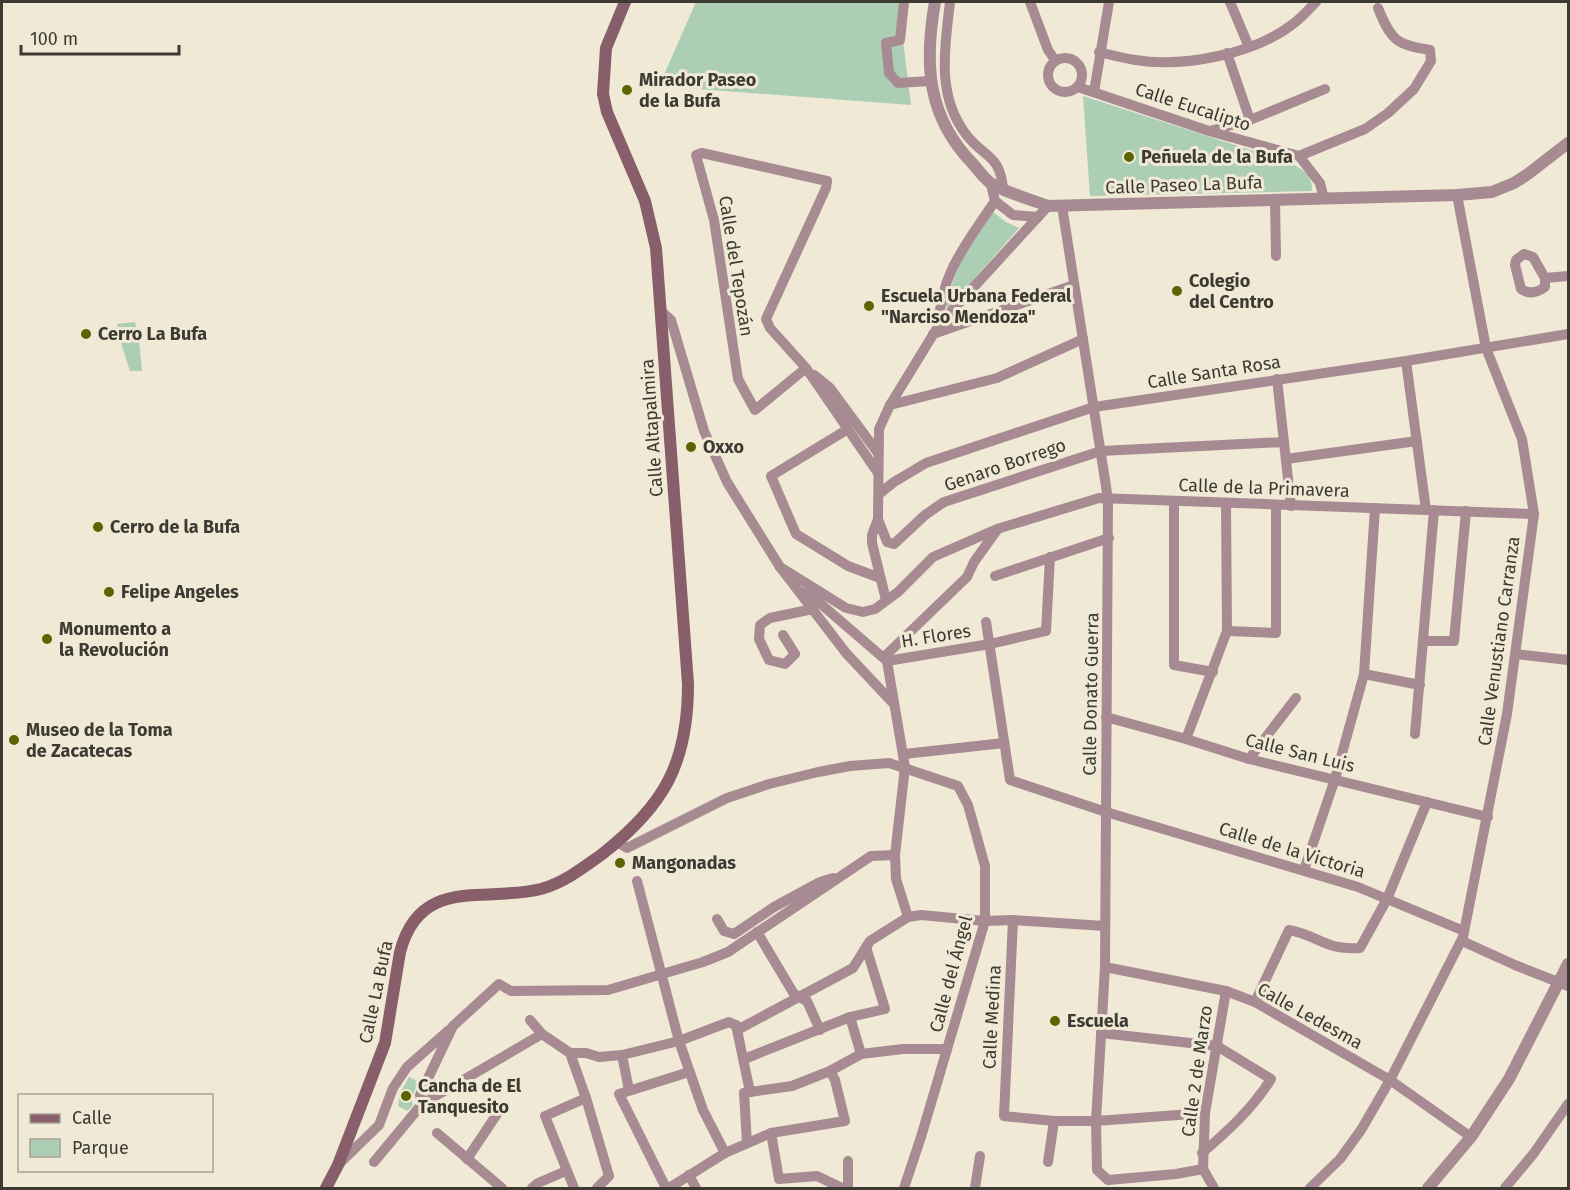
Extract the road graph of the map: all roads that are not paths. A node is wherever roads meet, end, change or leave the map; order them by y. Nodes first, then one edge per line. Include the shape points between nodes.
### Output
1 (625, 2) edge
2 (904, 2) edge
3 (935, 2) edge
4 (950, 2) edge
5 (1030, 2) edge
6 (1109, 2) edge
7 (1230, 2) edge
8 (1316, 2) edge
9 (1378, 8) dead end
10 (1249, 47) junction
11 (1099, 52) junction
12 (1227, 53) junction
13 (1055, 60) junction
14 (930, 81) junction
15 (1078, 87) junction
16 (1324, 88) dead end
17 (1094, 93) junction
18 (1250, 120) junction
19 (1209, 131) junction
20 (1569, 142) edge
21 (1299, 156) junction
22 (991, 184) junction
23 (1003, 189) junction
24 (1457, 195) junction
25 (1324, 199) junction
26 (1275, 200) junction
27 (995, 201) junction
28 (1048, 206) junction
29 (1062, 206) junction
30 (1038, 217) junction
31 (1276, 256) dead end
32 (1569, 276) edge
33 (1545, 278) dead end
34 (1074, 285) junction
35 (662, 311) junction
36 (936, 329) junction
37 (1569, 334) edge
38 (1083, 339) junction
39 (1486, 348) junction
40 (1406, 361) junction
41 (806, 368) junction
42 (1278, 380) junction
43 (890, 405) junction
44 (1094, 407) junction
45 (848, 429) junction
46 (1418, 441) junction
47 (1284, 442) junction
48 (1101, 451) junction
49 (878, 453) junction
50 (1286, 459) junction
51 (878, 473) junction
52 (879, 494) junction
53 (1108, 499) junction
54 (1174, 501) junction
55 (1226, 503) junction
56 (1276, 506) junction
57 (1291, 506) junction
58 (1375, 508) junction
59 (1430, 510) junction
60 (1466, 511) junction
61 (1534, 514) junction
62 (878, 519) junction
63 (997, 529) junction
64 (1109, 538) junction
65 (1050, 557) junction
66 (780, 567) junction
67 (995, 576) dead end
68 (880, 578) junction
69 (798, 591) junction
70 (886, 600) junction
71 (813, 609) junction
72 (986, 622) dead end
73 (1227, 631) junction
74 (783, 635) dead end
75 (1424, 642) junction
76 (990, 644) junction
77 (1515, 654) junction
78 (885, 659) junction
79 (1569, 660) edge
80 (1213, 672) junction
81 (1364, 674) junction
82 (1420, 685) junction
83 (1296, 698) dead end
84 (893, 703) junction
85 (1106, 717) junction
86 (1415, 734) dead end
87 (1186, 739) junction
88 (1004, 743) junction
89 (904, 754) junction
90 (1249, 759) junction
91 (905, 767) junction
92 (1335, 779) junction
93 (1427, 802) junction
94 (1106, 812) junction
95 (1488, 817) junction
96 (617, 842) junction
97 (895, 855) junction
98 (596, 858) joint
99 (1304, 870) junction
100 (845, 875) junction
101 (637, 881) dead end
102 (1387, 899) junction
103 (908, 917) junction
104 (717, 919) dead end
105 (1013, 920) junction
106 (985, 921) junction
107 (1105, 926) junction
108 (757, 933) junction
109 (1463, 936) junction
110 (866, 947) junction
111 (1569, 952) edge
112 (1569, 964) edge
113 (1105, 968) junction
114 (661, 974) junction
115 (1560, 986) edge
116 (1226, 991) junction
117 (800, 997) junction
118 (1255, 1002) junction
119 (850, 1017) junction
120 (530, 1020) dead end
121 (453, 1026) junction
122 (736, 1026) junction
123 (820, 1030) junction
124 (1101, 1033) junction
125 (542, 1034) junction
126 (679, 1041) junction
127 (1217, 1046) junction
128 (947, 1049) junction
129 (570, 1053) junction
130 (861, 1054) junction
131 (622, 1055) junction
132 (744, 1059) junction
133 (830, 1071) junction
134 (689, 1072) junction
135 (1390, 1080) junction
136 (624, 1092) junction
137 (750, 1092) junction
138 (586, 1098) junction
139 (422, 1104) junction
140 (1569, 1104) edge
141 (499, 1111) dead end
142 (1205, 1113) junction
143 (1054, 1121) junction
144 (1096, 1121) junction
145 (437, 1133) dead end
146 (771, 1133) junction
147 (1471, 1137) junction
148 (747, 1143) junction
149 (725, 1153) junction
150 (1202, 1153) junction
151 (981, 1155) dead end
152 (467, 1159) junction
153 (848, 1161) dead end
154 (374, 1162) dead end
155 (1048, 1162) dead end
156 (338, 1166) junction
157 (1203, 1169) junction
158 (566, 1170) junction
159 (689, 1175) junction
160 (790, 1183) edge
161 (838, 1187) edge
162 (327, 1188) edge
163 (502, 1188) edge
164 (532, 1188) edge
165 (574, 1188) edge
166 (597, 1188) edge
167 (668, 1188) edge
168 (696, 1188) edge
169 (848, 1188) edge
170 (904, 1188) edge
171 (975, 1188) edge
172 (1214, 1188) edge
173 (1310, 1188) edge
174 (1428, 1188) edge
175 (1505, 1188) edge

1 - 35 main road, Calle Altapalmira via 606,48 603,94 651,221
2 - 14 street via 900,40 886,44 889,73 898,83
3 - 14 street, Calle Paseo La Bufa
4 - 23 street via 944,65 948,95 965,133 1002,172
5 - 13 street
6 - 11 street
7 - 10 street
8 - 10 street via 1295,23
9 - 21 street via 1391,36 1407,47 1430,50 1431,61 1414,88 1388,113 1365,129
10 - 12 street
11 - 12 street via 1137,61 1173,62
11 - 17 street
12 - 18 street
13 - 15 street via 1077,62 1082,72
13 - 15 street via 1048,75 1052,86 1066,92
14 - 22 street, Calle Paseo La Bufa via 948,133
15 - 17 street, Calle Eucalipto
16 - 18 street
17 - 19 street, Calle Eucalipto
18 - 19 street
19 - 21 street, Calle Eucalipto
20 - 24 street, Calle Paseo La Bufa via 1514,183 1492,192
21 - 25 street via 1320,183
22 - 23 street, Calle Paseo La Bufa
22 - 27 street
23 - 28 street, Calle Paseo La Bufa
24 - 25 street, Calle Paseo La Bufa
24 - 39 street, Calle Venustiano Carranza
25 - 26 street, Calle Paseo La Bufa
26 - 29 street, Calle Paseo La Bufa
26 - 31 street
27 - 30 street via 1013,215
27 - 36 street via 956,259 939,306
28 - 29 street, Calle Paseo La Bufa
28 - 30 street
29 - 34 street, Calle Donato Guerra
30 - 36 street
32 - 33 street
34 - 36 street
34 - 38 street, Calle Donato Guerra
35 - 66 street via 671,320 704,431 727,482
35 - 96 main road, Calle Altapalmira via 688,707 682,747 670,779 648,813
36 - 43 street
37 - 39 street, Calle Santa Rosa
38 - 43 street via 997,378
38 - 44 street, Calle Donato Guerra
39 - 40 street, Calle Santa Rosa
39 - 61 street, Calle Venustiano Carranza via 1522,439
40 - 42 street, Calle Santa Rosa
40 - 46 street
41 - 41 street, Calle del Tepozán via 755,410 738,379 714,220 696,154 827,181 766,319
41 - 45 street, Calle del Tepozán
41 - 49 street, Calle del Tepozán via 830,388
42 - 44 street, Calle Santa Rosa
42 - 47 street
43 - 49 street via 879,429
44 - 48 street, Calle Donato Guerra
44 - 52 street, Calle Santa Rosa via 926,463
45 - 51 street, Calle del Tepozán
45 - 68 street via 771,476 796,534 848,566
46 - 50 street
46 - 59 street
47 - 48 street
47 - 50 street
48 - 53 street, Calle Donato Guerra
48 - 62 street, Genaro Borrego via 944,502 894,544 887,542
49 - 51 street
50 - 57 street
51 - 52 street
52 - 62 street
53 - 54 street, Calle de la Primavera
53 - 63 street, Calle de la Primavera via 1099,498
53 - 64 street, Calle Donato Guerra
54 - 55 street, Calle de la Primavera
54 - 80 street via 1174,664
55 - 56 street, Calle de la Primavera
55 - 73 street
56 - 57 street, Calle de la Primavera
56 - 73 street via 1276,633
57 - 58 street, Calle de la Primavera
58 - 59 street, Calle de la Primavera
58 - 81 street
59 - 60 street, Calle de la Primavera
59 - 75 street
60 - 61 street, Calle de la Primavera
60 - 75 street via 1454,641
61 - 77 street, Calle Venustiano Carranza
62 - 68 street via 872,543
63 - 70 street, Calle de la Primavera via 933,557
63 - 78 street via 967,577
64 - 65 street
64 - 85 street, Calle Donato Guerra
65 - 67 street
65 - 76 street, H. Flores via 1047,631
66 - 69 street
66 - 70 street, Calle de la Primavera via 858,612 875,609
68 - 70 street
69 - 71 street
69 - 78 street via 814,599
71 - 74 street via 770,618 760,625 759,639 769,660 785,664 795,654
71 - 84 street via 846,653
72 - 76 street
73 - 80 street
75 - 82 street
76 - 78 street, H. Flores
76 - 88 street
77 - 79 street
77 - 95 street, Calle Venustiano Carranza
78 - 84 street
80 - 87 street
81 - 82 street
81 - 92 street
82 - 86 street
83 - 90 street
84 - 89 street
85 - 87 street, Calle San Luis
85 - 94 street, Calle Donato Guerra
87 - 90 street, Calle San Luis
88 - 89 street
88 - 94 street, Calle de la Victoria via 1010,780
89 - 91 street
90 - 92 street, Calle San Luis
91 - 96 street via 889,763 850,766 769,784 727,798 627,848
91 - 97 street
91 - 106 street, Calle del Ángel via 958,786 964,794 985,866
92 - 93 street, Calle San Luis
92 - 99 street
93 - 95 street, Calle San Luis
93 - 102 street
94 - 99 street, Calle de la Victoria
94 - 107 street, Calle Donato Guerra
95 - 109 street, Calle Venustiano Carranza
96 - 98 main road, Calle Altapalmira
97 - 100 street via 871,856
97 - 103 street via 896,879
98 - 156 main road, Calle La Bufa via 542,888 446,898 421,913 402,943 385,1043
99 - 102 street, Calle de la Victoria
100 - 104 street via 820,882 734,934 724,931
100 - 108 street
101 - 114 street
102 - 109 street, Calle de la Victoria
102 - 118 street via 1360,948 1326,945 1302,932 1289,930
103 - 106 street
103 - 110 street via 870,940
105 - 106 street
105 - 107 street
105 - 143 street, Calle Medina via 1004,1116
106 - 128 street, Calle del Ángel
107 - 113 street, Calle Donato Guerra
108 - 114 street via 728,952
108 - 117 street via 794,994
109 - 115 street, Calle de la Victoria
109 - 135 street, Calle Venustiano Carranza
110 - 117 street via 852,968
110 - 119 street via 885,1009
111 - 115 street
112 - 115 street
113 - 116 street, Calle Ledesma
113 - 124 street, Calle Donato Guerra
114 - 121 street via 608,990 511,991 499,984
114 - 126 street
115 - 147 street via 1509,1079
116 - 118 street, Calle Ledesma
116 - 127 street, Calle 2 de Marzo
117 - 122 street via 741,1028
117 - 123 street via 807,1000
118 - 135 street, Calle Ledesma
119 - 123 street
119 - 130 street
120 - 125 street
121 - 139 street via 420,1095
121 - 156 street via 407,1067 393,1088 380,1125
122 - 126 street via 729,1022
122 - 132 street
123 - 132 street
124 - 127 street
124 - 144 street, Calle Donato Guerra
125 - 129 street
125 - 139 street
126 - 131 street
126 - 134 street
127 - 142 street, Calle 2 de Marzo
127 - 150 street via 1271,1079 1238,1119
128 - 130 street
128 - 170 street, Calle del Ángel
129 - 131 street
129 - 138 street
130 - 133 street
131 - 136 street
132 - 137 street
133 - 137 street via 792,1086
133 - 146 street via 836,1080 845,1121
134 - 136 street
134 - 149 street
135 - 147 street, Calle Ledesma
135 - 173 street, Calle Venustiano Carranza via 1340,1159
136 - 167 street
137 - 148 street via 744,1093
138 - 158 street via 545,1116
138 - 166 street via 609,1176
139 - 154 street
140 - 175 street
141 - 152 street
142 - 144 street
142 - 150 street, Calle 2 de Marzo
143 - 144 street
143 - 155 street
144 - 157 street, Calle Donato Guerra via 1097,1170 1108,1180
145 - 152 street
146 - 148 street
146 - 160 street via 779,1179
147 - 174 street
148 - 149 street
149 - 159 street
150 - 157 street, Calle 2 de Marzo
151 - 171 street
152 - 163 street
153 - 169 street
156 - 162 main road, Calle La Bufa
157 - 172 street, Calle 2 de Marzo
158 - 164 street
158 - 165 street
159 - 167 street
159 - 168 street
160 - 161 street via 817,1176

